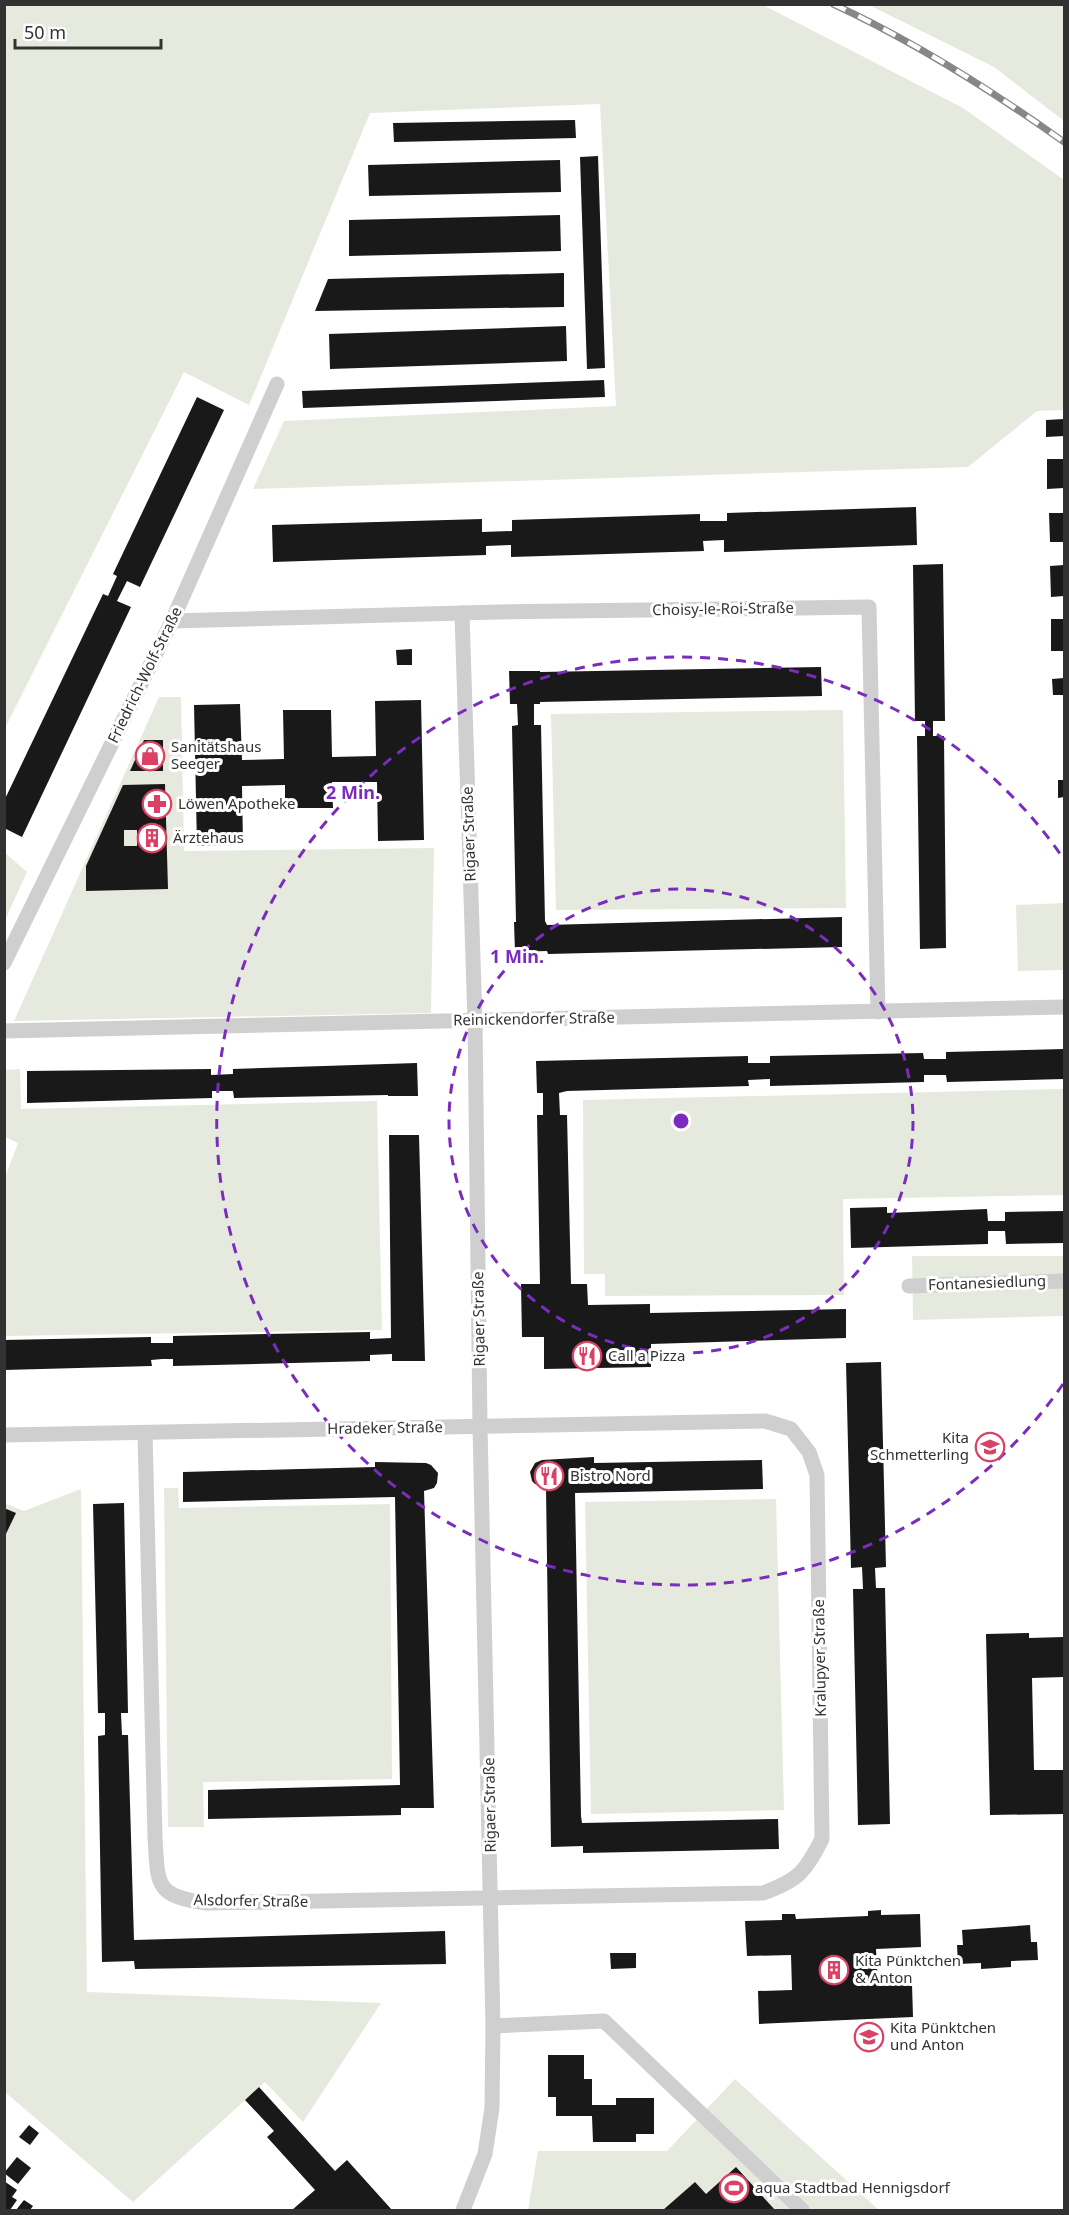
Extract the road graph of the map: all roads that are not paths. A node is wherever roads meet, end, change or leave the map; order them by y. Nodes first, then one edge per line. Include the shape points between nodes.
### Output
1 (278, 384) dead end
2 (462, 613) junction
3 (172, 621) junction
4 (4, 963) edge
5 (1065, 1007) edge
6 (878, 1012) junction
7 (475, 1021) junction
8 (4, 1031) edge
9 (1065, 1281) edge
10 (909, 1286) dead end
11 (765, 1421) joint
12 (480, 1426) junction
13 (145, 1433) junction
14 (4, 1435) edge
15 (763, 1893) joint
16 (492, 1898) junction
17 (493, 2026) junction
18 (463, 2211) edge
19 (802, 2211) edge

1 - 3 street, Friedrich-Wolf-Straße
2 - 3 street, Choisy-le-Roi-Straße
2 - 6 street, Choisy-le-Roi-Straße via 869,607
2 - 7 street, Rigaer Straße
3 - 4 street, Friedrich-Wolf-Straße
5 - 6 street, Reinickendorfer Straße
6 - 7 street, Reinickendorfer Straße
7 - 8 street, Reinickendorfer Straße
7 - 12 street, Rigaer Straße
9 - 10 street, Fontanesiedlung
11 - 12 street, Hradeker Straße
11 - 15 street, Kralupyer Straße via 791,1429 809,1452 817,1475 822,1839 808,1866 788,1884
12 - 13 street, Hradeker Straße
12 - 16 street, Rigaer Straße
13 - 14 street, Hradeker Straße
13 - 16 street, Alsdorfer Straße via 155,1837 157,1874 164,1890 182,1900 206,1903
15 - 16 street, Alsdorfer Straße
16 - 17 street, Rigaer Straße
17 - 18 street, Rigaer Straße via 492,2108 485,2154
17 - 19 street via 604,2021

